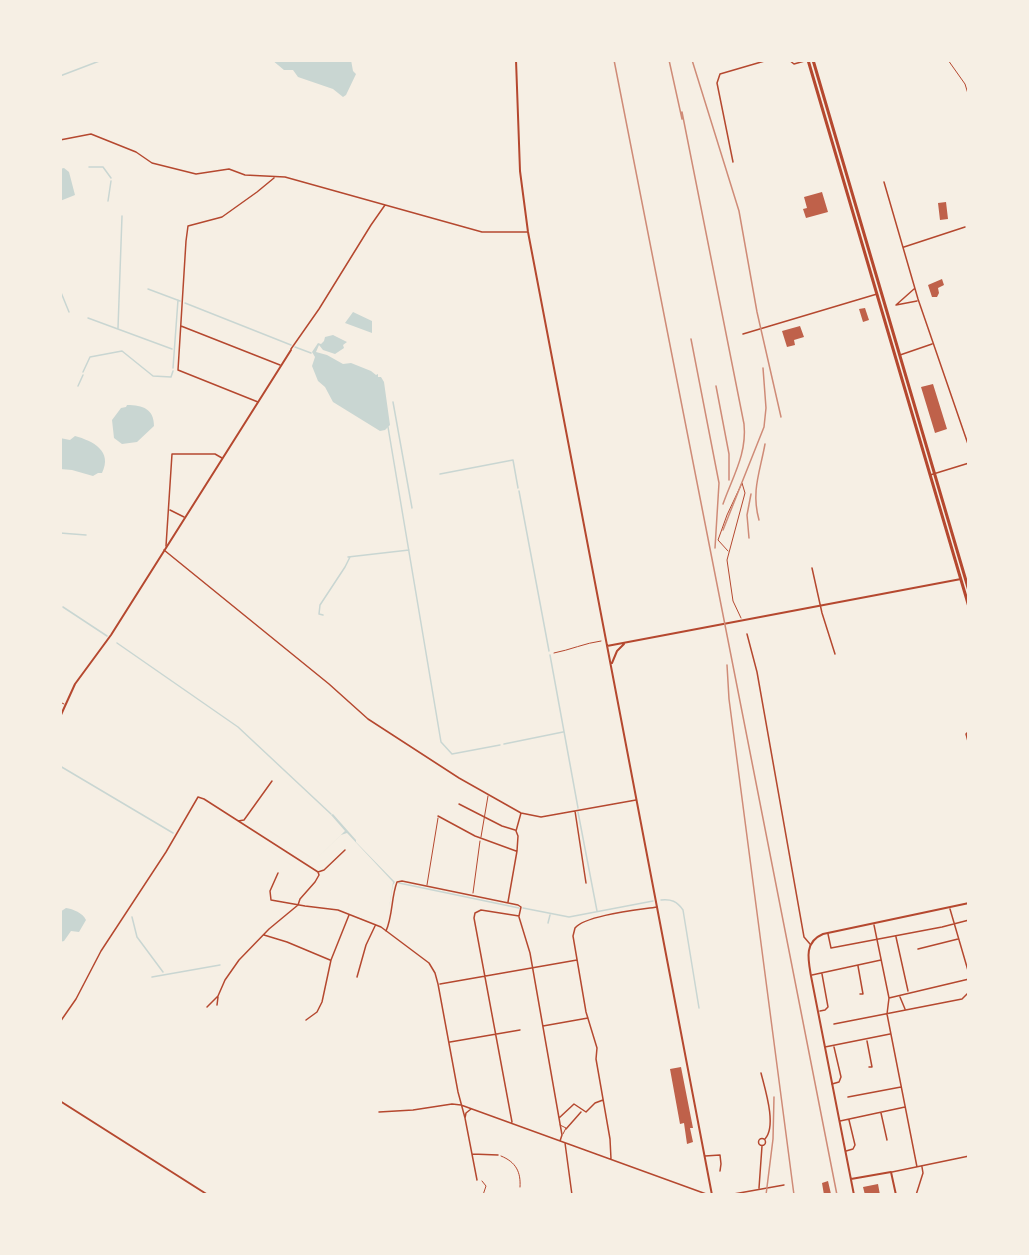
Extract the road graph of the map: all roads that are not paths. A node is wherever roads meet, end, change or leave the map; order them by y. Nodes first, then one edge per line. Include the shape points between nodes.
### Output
1 (516, 60) edge
2 (768, 60) edge
3 (789, 60) edge
4 (808, 60) edge
5 (813, 60) edge
6 (948, 60) edge
7 (969, 97) edge
8 (826, 115) junction
9 (60, 140) edge
10 (733, 162) dead end
11 (274, 177) junction
12 (884, 182) dead end
13 (386, 205) junction
14 (965, 226) dead end
15 (528, 232) junction
16 (903, 247) junction
17 (915, 289) junction
18 (879, 294) junction
19 (918, 301) junction
20 (896, 305) junction
21 (886, 307) junction
22 (181, 325) junction
23 (743, 334) dead end
24 (933, 344) junction
25 (291, 350) joint
26 (900, 355) junction
27 (280, 366) junction
28 (258, 402) junction
29 (969, 447) edge
30 (222, 458) junction
31 (969, 463) edge
32 (933, 475) junction
33 (169, 510) junction
34 (185, 517) junction
35 (165, 549) junction
36 (728, 551) junction
37 (812, 568) dead end
38 (963, 579) junction
39 (969, 591) edge
40 (822, 606) junction
41 (969, 607) edge
42 (742, 620) junction
43 (747, 634) dead end
44 (628, 641) junction
45 (607, 646) junction
46 (835, 654) dead end
47 (612, 666) junction
48 (60, 702) edge
49 (66, 705) junction
50 (60, 717) edge
51 (969, 731) edge
52 (969, 745) edge
53 (272, 781) dead end
54 (969, 794) edge
55 (488, 795) junction
56 (637, 799) junction
57 (969, 801) edge
58 (459, 804) dead end
59 (575, 810) junction
60 (521, 813) junction
61 (438, 816) joint
62 (484, 817) junction
63 (237, 821) junction
64 (516, 831) junction
65 (480, 838) junction
66 (345, 850) dead end
67 (517, 851) junction
68 (318, 872) junction
69 (278, 873) dead end
70 (586, 883) dead end
71 (427, 886) junction
72 (472, 895) junction
73 (508, 903) junction
74 (969, 903) edge
75 (298, 905) junction
76 (657, 907) junction
77 (950, 909) junction
78 (349, 915) junction
79 (519, 916) junction
80 (969, 920) edge
81 (874, 924) junction
82 (375, 925) junction
83 (954, 925) junction
84 (386, 931) junction
85 (828, 933) junction
86 (263, 935) junction
87 (896, 937) junction
88 (959, 939) junction
89 (877, 940) junction
90 (810, 944) junction
91 (918, 949) dead end
92 (331, 960) junction
93 (578, 960) junction
94 (881, 960) junction
95 (858, 966) junction
96 (532, 968) junction
97 (822, 973) junction
98 (969, 974) edge
99 (485, 976) junction
100 (811, 976) junction
101 (357, 977) dead end
102 (969, 979) edge
103 (438, 984) junction
104 (969, 992) edge
105 (908, 993) junction
106 (860, 994) dead end
107 (218, 996) junction
108 (900, 997) junction
109 (889, 999) junction
110 (217, 1005) dead end
111 (207, 1007) dead end
112 (905, 1009) junction
113 (818, 1012) junction
114 (887, 1014) junction
115 (589, 1018) junction
116 (306, 1020) dead end
117 (60, 1022) edge
118 (834, 1024) dead end
119 (543, 1026) junction
120 (520, 1030) dead end
121 (496, 1034) junction
122 (891, 1034) junction
123 (866, 1040) junction
124 (450, 1042) junction
125 (834, 1046) junction
126 (825, 1047) junction
127 (869, 1067) dead end
128 (761, 1073) dead end
129 (832, 1084) junction
130 (901, 1086) junction
131 (850, 1097) dead end
132 (604, 1100) junction
133 (60, 1101) edge
134 (461, 1105) junction
135 (905, 1107) junction
136 (472, 1109) junction
137 (582, 1111) junction
138 (379, 1112) dead end
139 (881, 1112) junction
140 (465, 1118) junction
141 (559, 1118) junction
142 (849, 1119) junction
143 (840, 1121) junction
144 (512, 1124) junction
145 (560, 1125) junction
146 (566, 1129) junction
147 (562, 1135) junction
148 (765, 1139) junction
149 (887, 1140) dead end
150 (560, 1141) junction
151 (566, 1143) junction
152 (762, 1146) junction
153 (846, 1151) junction
154 (471, 1154) junction
155 (498, 1155) road end
156 (705, 1156) junction
157 (969, 1156) edge
158 (611, 1160) junction
159 (922, 1166) junction
160 (917, 1167) junction
161 (720, 1171) dead end
162 (891, 1172) junction
163 (851, 1179) junction
164 (477, 1180) road end
165 (784, 1185) dead end
166 (759, 1189) junction
167 (208, 1195) edge
168 (572, 1195) edge
169 (710, 1195) edge
170 (728, 1195) edge
171 (854, 1195) edge
172 (896, 1195) edge
173 (916, 1195) edge

1 - 15 street via 520,171
2 - 10 street via 720,75 717,83
3 - 4 street via 795,64
4 - 8 highway
5 - 8 highway
6 - 7 lane
8 - 18 highway
9 - 11 street via 91,134 136,152 152,163 196,174 229,169 244,175
11 - 13 street
11 - 22 street via 222,217 188,226
12 - 16 street
13 - 15 street via 482,232
13 - 25 street
14 - 16 street
15 - 45 street
16 - 17 street
17 - 19 street
17 - 20 street
18 - 21 highway
18 - 23 street
18 - 32 highway
19 - 20 street
19 - 24 street
20 - 21 street
21 - 26 highway
22 - 27 street
22 - 28 street via 178,370
24 - 26 street
24 - 29 street
25 - 27 street
26 - 32 highway
27 - 28 street
28 - 30 street
30 - 33 street via 215,454 172,454
30 - 34 street
31 - 32 street
32 - 38 highway
33 - 34 street
33 - 35 street
34 - 35 street
35 - 49 street via 75,684
35 - 55 street via 356,710
36 - 36 lane via 745,493 742,483 718,540
36 - 42 lane via 733,601
37 - 40 street
38 - 39 highway
38 - 40 street
38 - 41 highway
40 - 42 street
40 - 46 street
42 - 44 street
43 - 90 street via 804,937
44 - 45 street
44 - 47 street via 617,651
45 - 47 street
47 - 56 street
48 - 49 lane
49 - 50 street
51 - 52 street
53 - 63 street via 244,820
54 - 57 street
55 - 60 street
55 - 62 lane
56 - 59 street
56 - 76 street
58 - 62 street
59 - 60 street via 541,817
59 - 70 street
60 - 64 street
61 - 65 street
61 - 71 lane
62 - 64 street
62 - 65 lane
63 - 68 street
63 - 117 street via 198,797
64 - 67 street
65 - 67 street
65 - 72 lane
66 - 68 street
67 - 73 street
68 - 75 street
69 - 75 street via 269,895 271,900
71 - 72 street
71 - 84 street via 397,882
72 - 73 street
73 - 79 street via 521,907
74 - 77 street
75 - 78 street
75 - 86 street
76 - 93 street via 580,922 573,936
76 - 156 street
77 - 81 street
77 - 83 street
78 - 82 street
78 - 92 street
79 - 96 street
79 - 99 street via 481,910 475,913
80 - 83 street
81 - 85 street
81 - 89 street
82 - 84 street
82 - 101 street
83 - 87 street
83 - 88 street
84 - 103 street via 429,963
85 - 89 street via 831,948
85 - 90 street
86 - 92 street
86 - 107 street via 238,960
87 - 89 street
87 - 105 street
88 - 91 street
88 - 98 street
89 - 94 street
90 - 100 street
92 - 116 street via 322,1002
93 - 96 street
93 - 115 street
94 - 95 street
94 - 109 street
95 - 97 street
95 - 106 street
96 - 99 street
96 - 119 street
97 - 100 street
97 - 113 street via 828,1007
99 - 103 street
99 - 121 street
100 - 113 street
102 - 105 street
103 - 124 street
104 - 112 street via 962,999
105 - 108 street
107 - 110 street
107 - 111 street
108 - 109 street
108 - 112 street
109 - 114 street
112 - 114 street
113 - 126 street
114 - 118 street
114 - 122 street
115 - 119 street
115 - 132 street
119 - 141 street
120 - 121 street
121 - 124 street
121 - 144 street
122 - 123 street
122 - 130 street
123 - 125 street
123 - 127 street via 872,1066
124 - 134 street
125 - 126 street
125 - 129 street via 841,1077
126 - 129 street
128 - 148 street via 769,1110 770,1129
129 - 143 street
130 - 131 street
130 - 135 street
132 - 137 street
132 - 158 street
133 - 167 street
134 - 136 street
134 - 138 street
134 - 140 street
135 - 139 street
135 - 160 street
136 - 140 street
136 - 144 street
137 - 141 street via 574,1104
137 - 146 street
139 - 142 street
139 - 149 street
140 - 154 street
141 - 145 street
142 - 143 street
142 - 153 street via 855,1145
143 - 153 street
144 - 150 street
145 - 146 lane
145 - 147 street
146 - 147 lane
147 - 150 street
148 - 152 street
148 - 152 street via 759,1140
150 - 151 street
151 - 158 street
151 - 168 street
152 - 166 street
153 - 163 street
154 - 155 street
154 - 164 street
156 - 161 street via 720,1155
156 - 169 street
157 - 159 street
158 - 169 street
159 - 160 street
159 - 173 street
160 - 162 street
162 - 163 street
162 - 172 street
163 - 171 street
165 - 166 street
166 - 170 street

